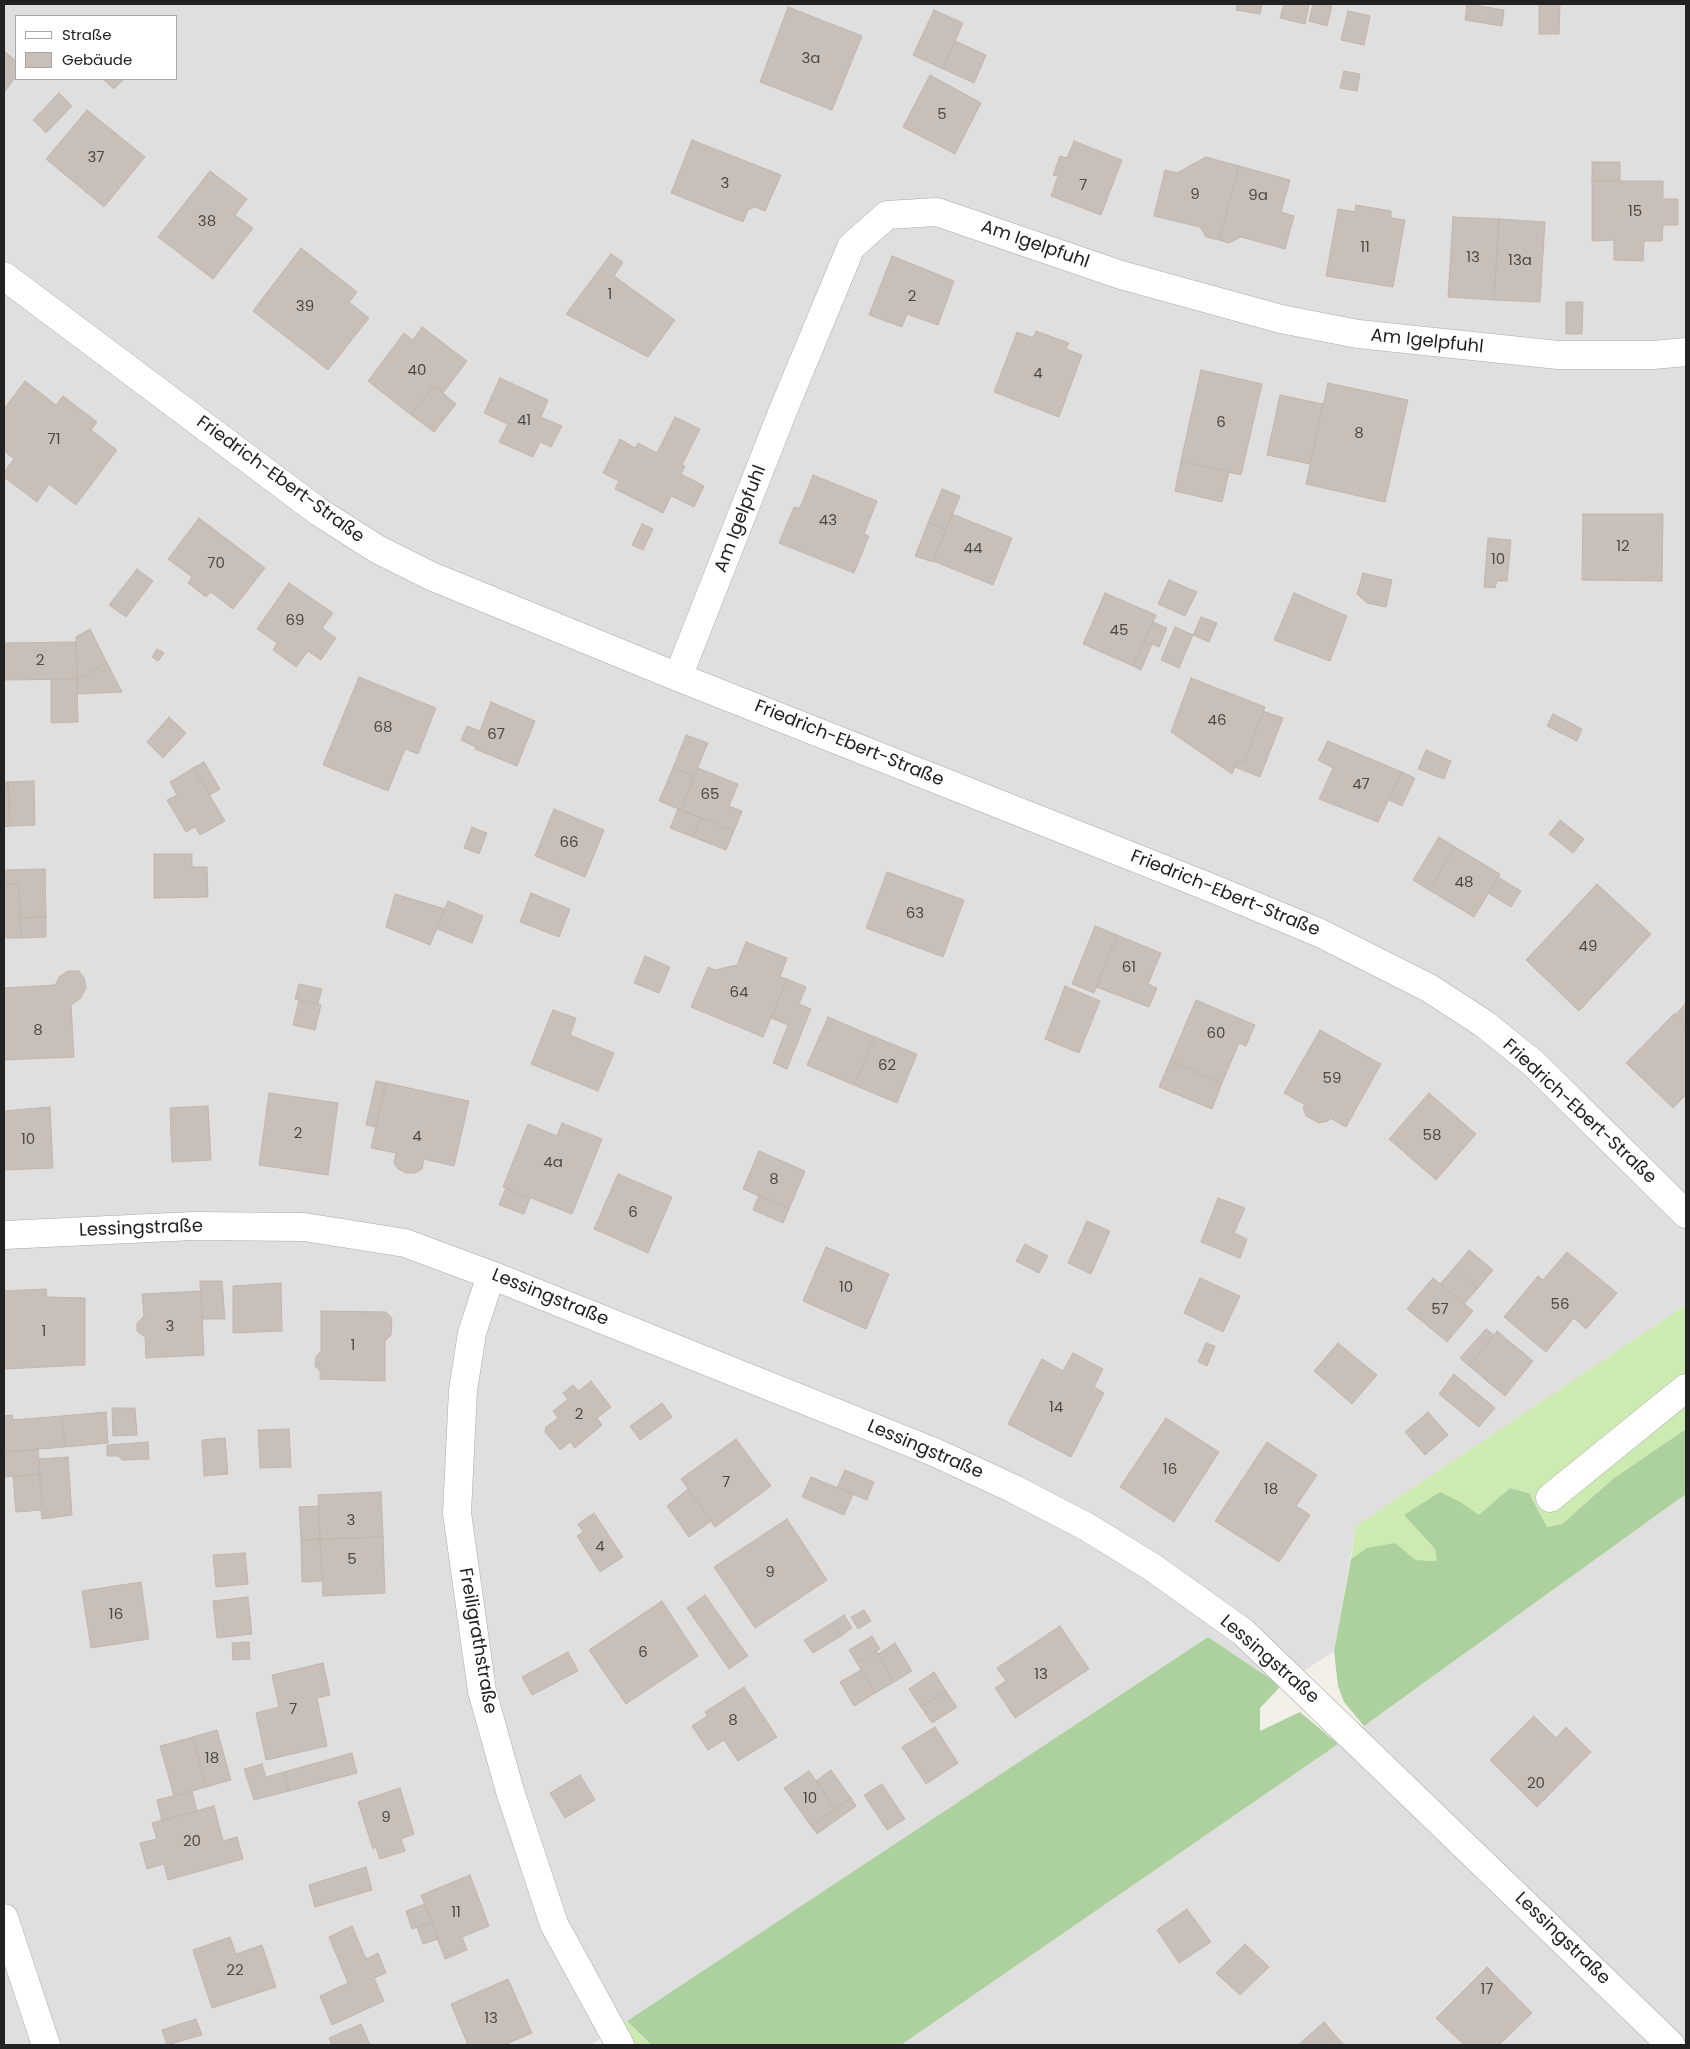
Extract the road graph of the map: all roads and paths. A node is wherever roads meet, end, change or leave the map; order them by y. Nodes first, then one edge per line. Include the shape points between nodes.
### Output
1 (4, 276) edge
2 (1686, 352) edge
3 (678, 677) junction
4 (1686, 1214) edge
5 (4, 1235) edge
6 (491, 1275) junction
7 (1686, 1388) edge
8 (1550, 1498) dead end
9 (4, 1918) edge
10 (46, 2045) edge
11 (620, 2045) edge
12 (1671, 2045) edge

1 - 3 street, Friedrich-Ebert-Straße via 319,512 377,549 431,576
2 - 3 street, Am Igelpfuhl via 1558,355 1358,334 1281,319 1121,274 937,212 887,215 851,247
3 - 4 street, Friedrich-Ebert-Straße via 1226,894 1320,933 1429,988 1533,1063
5 - 6 street, Lessingstraße via 192,1226 304,1227 405,1244
6 - 11 street, Freiligrathstraße via 472,1333 463,1390 457,1513 482,1690 510,1791 554,1924
6 - 12 street, Lessingstraße via 934,1452 1081,1523 1152,1567 1244,1632
7 - 8 street
9 - 10 street

